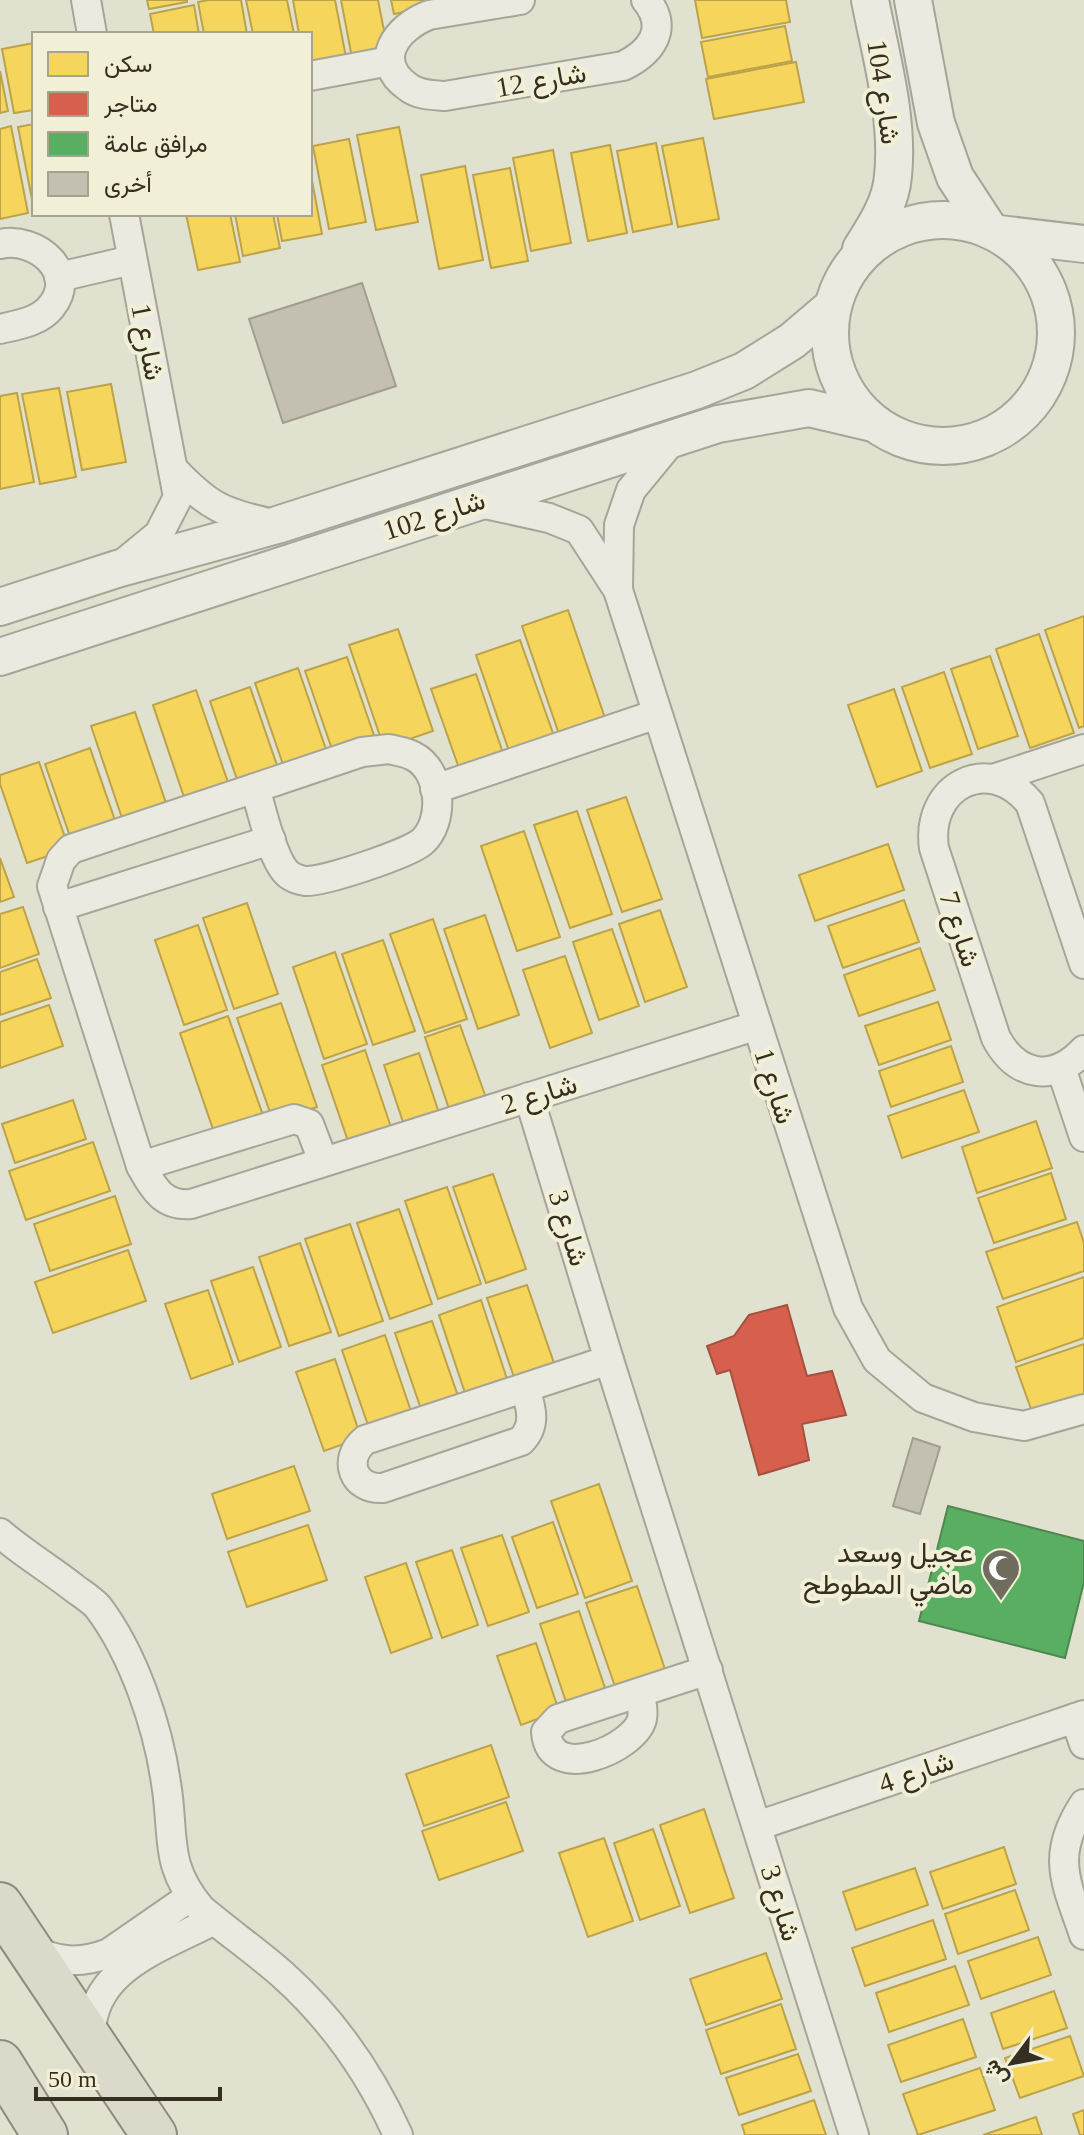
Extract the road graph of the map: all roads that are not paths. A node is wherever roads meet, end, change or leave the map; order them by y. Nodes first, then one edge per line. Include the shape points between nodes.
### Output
1 (86, 0) edge
2 (520, 0) edge
3 (646, 0) edge
4 (870, 0) edge
5 (913, 0) edge
6 (92, 32) edge
7 (390, 61) junction
8 (312, 76) edge
9 (124, 216) edge
10 (994, 232) junction
11 (0, 244) edge
12 (1084, 244) edge
13 (132, 260) junction
14 (848, 269) junction
15 (59, 277) junction
16 (832, 307) junction
17 (0, 329) edge
18 (1084, 336) edge
19 (1049, 376) junction
20 (873, 423) junction
21 (673, 439) junction
22 (173, 469) junction
23 (475, 502) junction
24 (277, 525) junction
25 (117, 569) junction
26 (618, 590) junction
27 (0, 607) edge
28 (0, 657) edge
29 (657, 714) junction
30 (1084, 749) edge
31 (996, 778) junction
32 (255, 788) junction
33 (435, 789) junction
34 (271, 840) junction
35 (58, 907) junction
36 (1084, 964) edge
37 (755, 1026) junction
38 (1084, 1050) edge
39 (1061, 1068) junction
40 (529, 1097) junction
41 (1084, 1137) edge
42 (323, 1161) junction
43 (141, 1166) junction
44 (609, 1360) junction
45 (525, 1388) junction
46 (1084, 1409) edge
47 (0, 1533) edge
48 (708, 1670) junction
49 (639, 1694) dead end
50 (1081, 1725) edge
51 (1084, 1804) edge
52 (757, 1826) junction
53 (190, 1897) junction
54 (0, 1905) edge
55 (214, 1920) junction
56 (1084, 1935) edge
57 (29, 1948) junction
58 (91, 2041) junction
59 (0, 2063) edge
60 (37, 2125) edge
61 (154, 2135) edge
62 (398, 2135) edge
63 (854, 2135) edge

1 - 6 street
2 - 7 street via 415,20 391,45
3 - 7 street, شارع 12 via 657,22 653,44 623,66 445,96 409,89
4 - 14 street, شارع 104 via 893,125 893,179 880,219
5 - 10 street, شارع 104 via 936,123 955,177
7 - 8 street
9 - 13 street, شارع 1
10 - 12 street
10 - 14 street via 958,220 927,220 896,229 869,246
10 - 19 street via 1025,254 1048,291 1056,345
11 - 15 street via 28,244 42,251
13 - 15 street
13 - 22 street, شارع 1
14 - 16 street
15 - 17 street via 51,308 24,324
16 - 20 street via 829,339 836,371 850,400
16 - 24 street, شارع 102 via 744,371 697,390
18 - 19 street
19 - 20 street via 1016,421 966,445 937,447 903,440
20 - 21 street, شارع 102 via 809,408 718,424
21 - 23 street, شارع 102
21 - 26 street, شارع 1 via 631,490 619,525
22 - 24 street via 225,513
22 - 25 street, شارع 1 via 178,497 159,534
23 - 26 street, شارع 1 via 579,530
23 - 28 street, شارع 102
24 - 25 street, شارع 102
25 - 27 street, شارع 102
26 - 29 street, شارع 1
29 - 33 street
29 - 37 street, شارع 1
30 - 31 street, شارع 7
31 - 36 street via 1018,788 1030,803
31 - 39 street, شارع 7 via 967,780 945,799 935,815 934,848 1003,1051 1028,1070
32 - 33 street, شارع 2 via 362,752 389,749 414,756 426,767
32 - 34 street
32 - 35 street, شارع 2 via 71,849 52,886
33 - 34 street via 430,832 410,849 376,862 308,881 294,879 285,872
34 - 35 street
35 - 43 street, شارع 2
37 - 40 street, شارع 2
37 - 46 street, شارع 1 via 848,1308 877,1360 923,1398 974,1417 1024,1426
38 - 39 street
39 - 41 street
40 - 42 street, شارع 2
40 - 44 street, شارع 3
42 - 43 street, شارع 2 via 177,1205 156,1191
42 - 43 street via 309,1124 294,1119
44 - 45 street
44 - 48 street, شارع 3
45 - 45 street via 365,1440 353,1454 355,1475 366,1486 383,1488 521,1441 532,1424
47 - 53 street via 97,1605 125,1654 155,1727 167,1784 170,1844
48 - 49 street
48 - 52 street, شارع 3
50 - 52 street, شارع 4
51 - 56 street via 1064,1841 1063,1859
52 - 63 street, شارع 3
53 - 55 street
53 - 57 street via 96,1958 68,1962
54 - 57 highway
55 - 58 street via 113,1978 93,2010
55 - 62 street via 274,1967 316,2009 344,2042
57 - 58 highway
58 - 61 highway
59 - 60 highway

